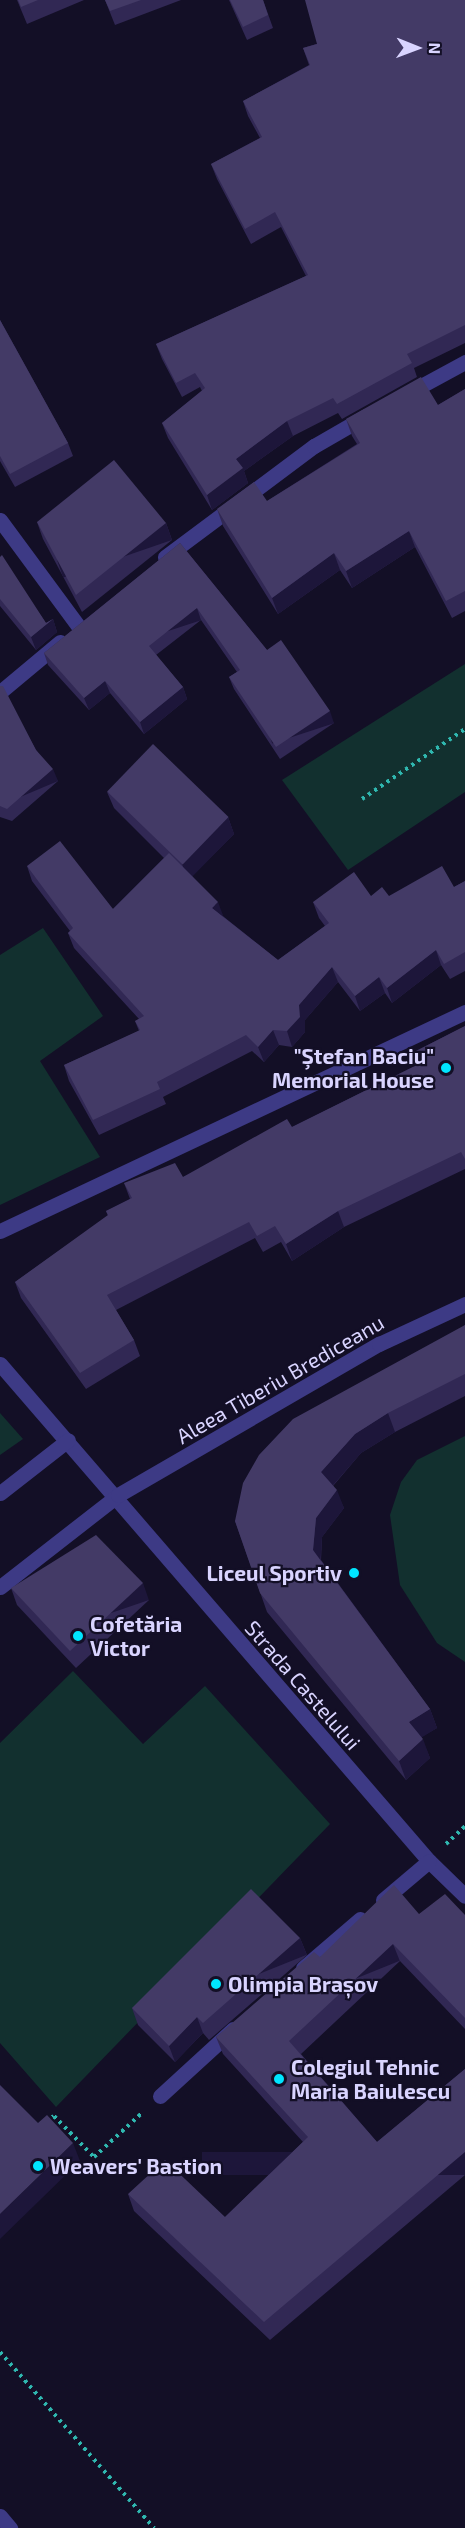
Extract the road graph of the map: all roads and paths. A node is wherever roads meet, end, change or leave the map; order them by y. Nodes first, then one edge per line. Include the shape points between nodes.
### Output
1 (465, 362) edge
2 (0, 520) edge
3 (148, 570) edge
4 (96, 613) edge
5 (79, 627) junction
6 (0, 692) edge
7 (465, 729) edge
8 (362, 799) dead end
9 (465, 1011) edge
10 (0, 1231) edge
11 (465, 1304) edge
12 (0, 1364) edge
13 (68, 1440) junction
14 (0, 1493) edge
15 (112, 1499) junction
16 (0, 1587) edge
17 (429, 1861) junction
18 (465, 1896) edge
19 (289, 1980) edge
20 (246, 2018) edge
21 (160, 2097) joint
22 (44, 2123) edge
23 (0, 2352) edge
24 (0, 2516) edge
25 (10, 2528) edge
26 (154, 2528) edge

1 - 3 street via 314,446
2 - 5 street
4 - 5 street
5 - 6 street
7 - 8 path
9 - 10 street
11 - 15 street, Aleea Tiberiu Brediceanu via 379,1344
12 - 13 street, Strada Castelului
13 - 14 street
13 - 15 street, Strada Castelului
15 - 16 street, Aleea Tiberiu Brediceanu
15 - 17 street, Strada Castelului
17 - 18 street, Strada Castelului
17 - 19 street
20 - 21 street
21 - 22 path via 94,2157 54,2116
23 - 26 path
24 - 25 street

